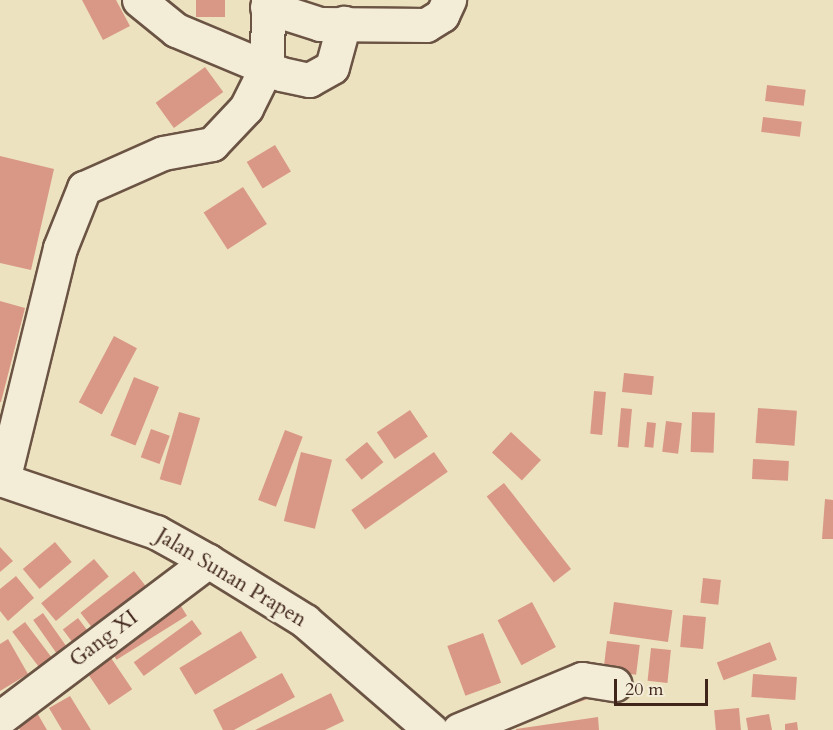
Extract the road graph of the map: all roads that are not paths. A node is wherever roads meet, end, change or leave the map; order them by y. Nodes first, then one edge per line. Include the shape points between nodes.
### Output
1 (139, 0) edge
2 (449, 0) edge
3 (268, 4) edge
4 (344, 23) junction
5 (267, 66) junction
6 (1, 480) edge
7 (208, 561) junction
8 (615, 684) dead end
9 (0, 717) edge
10 (430, 730) edge
11 (459, 730) edge

1 - 5 street via 177,30
2 - 4 street via 442,15 426,25
3 - 4 street via 320,24
3 - 5 street
4 - 5 street via 332,67 309,80 281,74
5 - 6 street via 246,108 212,144 163,153 84,188 60,248
6 - 7 street, Jalan Sunan Prapen via 156,532
7 - 9 street, Gang XI
7 - 10 street, Jalan Sunan Prapen via 305,621
8 - 11 street via 582,679

